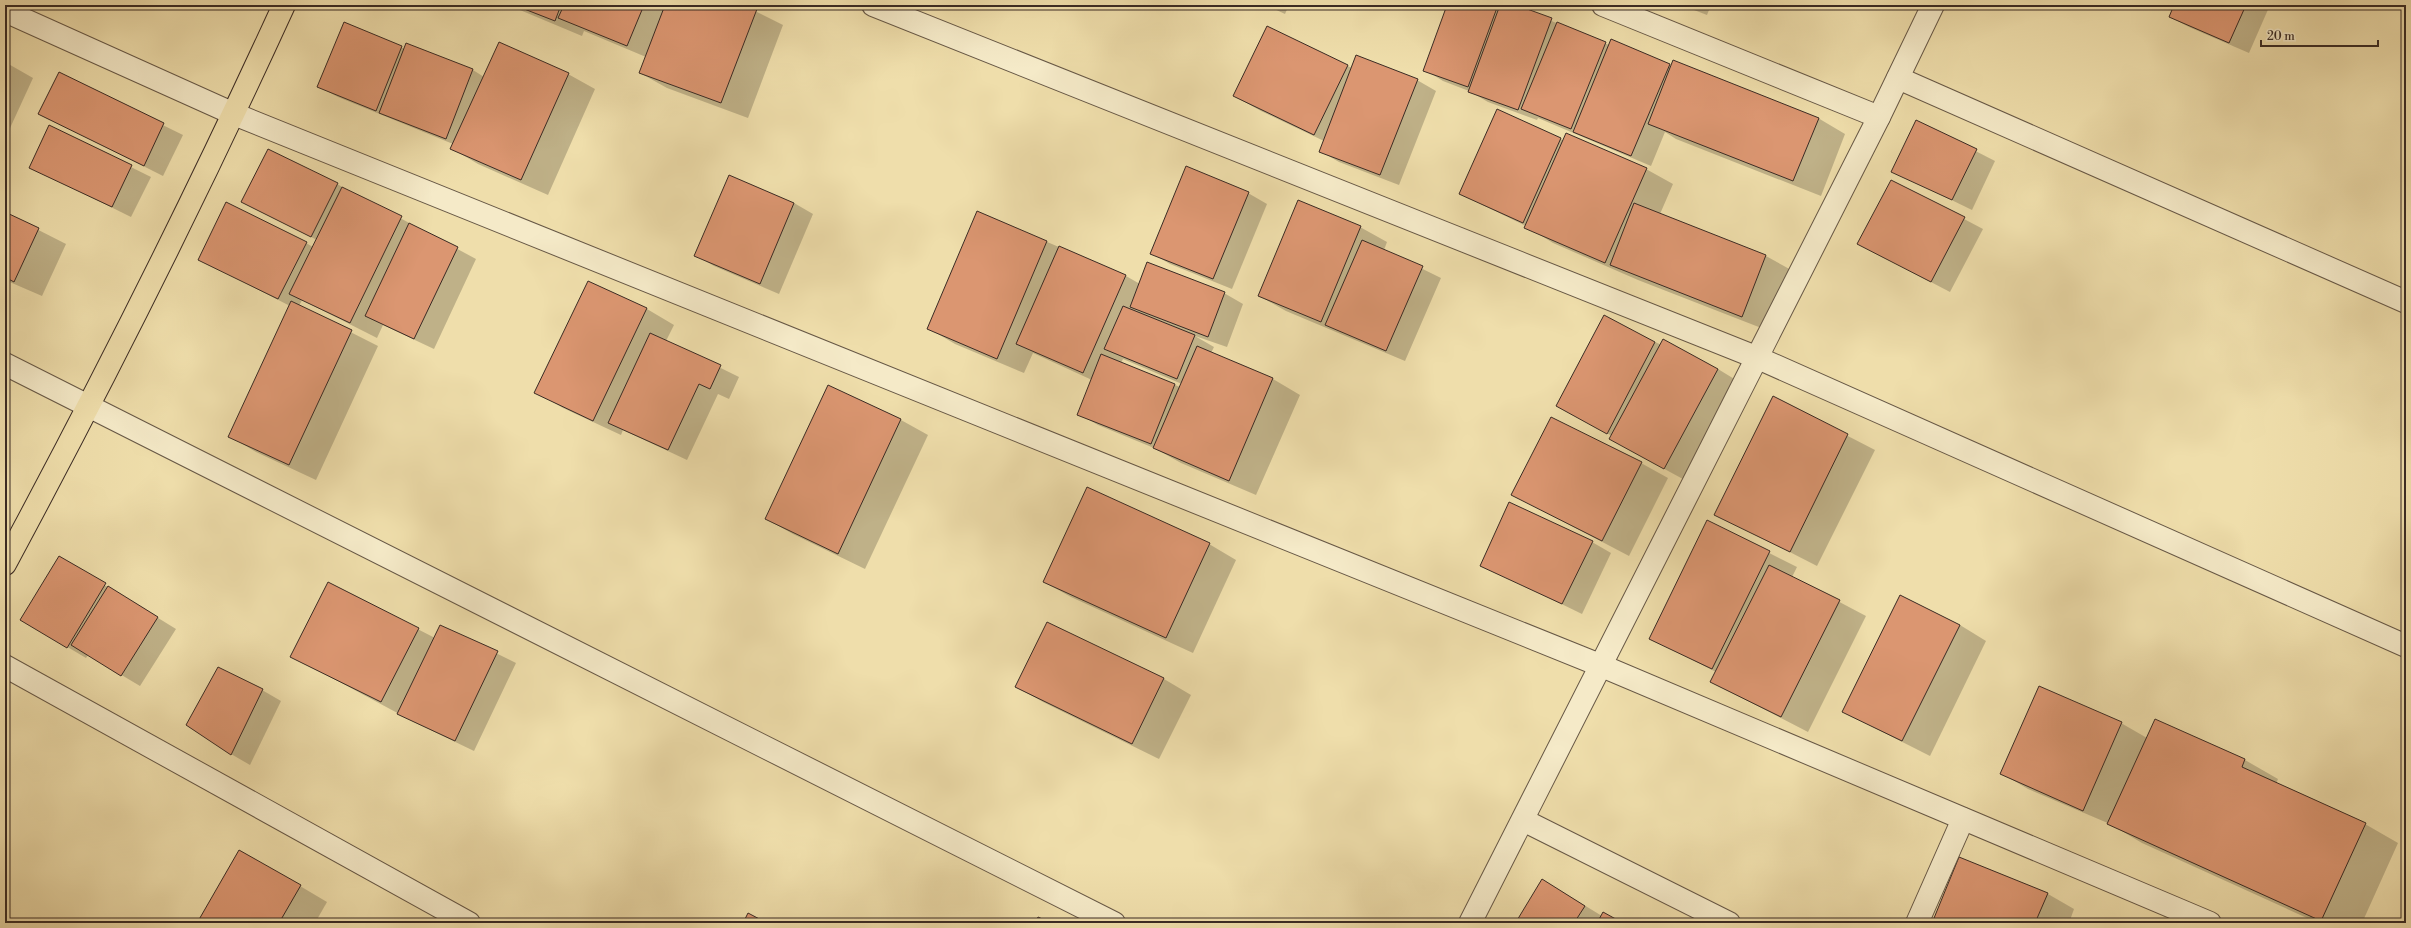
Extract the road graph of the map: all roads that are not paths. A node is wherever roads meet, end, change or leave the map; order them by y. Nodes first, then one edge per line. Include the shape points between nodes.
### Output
1 (284, 5) edge
2 (873, 5) edge
3 (1603, 5) edge
4 (1933, 5) edge
5 (5, 11) edge
6 (1898, 78) junction
7 (234, 114) junction
8 (1880, 117) junction
9 (2406, 302) edge
10 (1758, 358) junction
11 (5, 364) edge
12 (89, 408) junction
13 (5, 564) edge
14 (2406, 646) edge
15 (5, 666) edge
16 (1602, 666) junction
17 (1963, 818) junction
18 (1523, 820) junction
19 (469, 923) edge
20 (1114, 923) edge
21 (1470, 923) edge
22 (1729, 923) edge
23 (1918, 923) edge
24 (2210, 923) edge

1 - 7 main road
2 - 10 street
3 - 8 street
4 - 6 street
5 - 7 street
6 - 8 street
6 - 9 street
7 - 12 main road
7 - 16 street
8 - 10 street
10 - 14 street
10 - 16 street
11 - 12 street
12 - 13 main road
12 - 20 street
15 - 19 street
16 - 17 street
16 - 18 street
17 - 23 street
17 - 24 street
18 - 21 street
18 - 22 street

